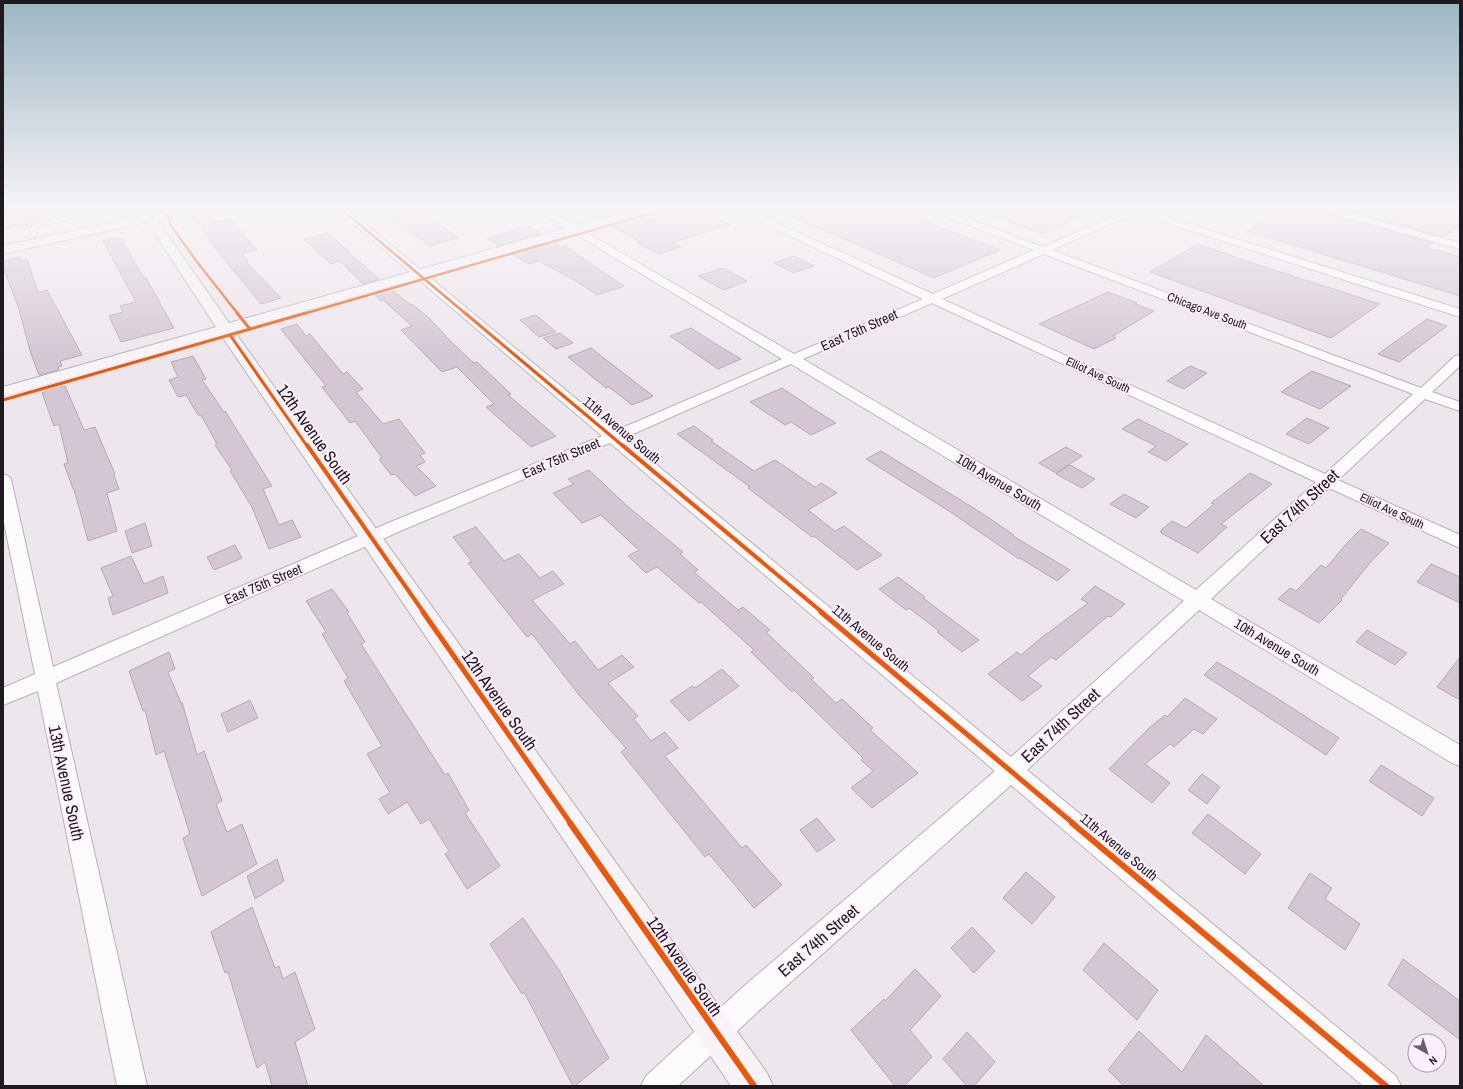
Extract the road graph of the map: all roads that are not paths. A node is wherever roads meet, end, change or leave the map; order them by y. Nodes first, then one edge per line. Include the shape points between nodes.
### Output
1 (177, 259) edge
2 (400, 259) edge
3 (472, 259) edge
4 (623, 259) edge
5 (846, 259) edge
6 (1022, 259) edge
7 (1066, 259) edge
8 (1291, 259) edge
9 (418, 274) junction
10 (931, 298) junction
11 (1460, 313) edge
12 (225, 329) junction
13 (792, 359) junction
14 (1460, 359) edge
15 (3, 392) edge
16 (1423, 393) junction
17 (1460, 406) edge
18 (613, 437) junction
19 (3, 479) edge
20 (1326, 480) junction
21 (371, 538) junction
22 (1460, 542) edge
23 (1197, 600) junction
24 (45, 678) junction
25 (3, 696) edge
26 (1460, 756) edge
27 (1011, 771) junction
28 (715, 1031) junction
29 (132, 1086) edge
30 (656, 1086) edge
31 (754, 1086) edge
32 (1386, 1086) edge

1 - 12 street, 12th Avenue South
2 - 9 street, 11th Avenue South
3 - 9 street
4 - 13 street, 10th Avenue South
5 - 10 street, Elliot Ave South
6 - 10 street, East 75th Street
7 - 16 street, Chicago Ave South
8 - 11 street
9 - 12 street
9 - 18 street, 11th Avenue South
10 - 13 street, East 75th Street
10 - 20 street, Elliot Ave South
12 - 15 street
12 - 21 street, 12th Avenue South
13 - 18 street, East 75th Street
13 - 23 street, 10th Avenue South
14 - 16 street, East 74th Street
16 - 17 street, Chicago Ave South
16 - 20 street, East 74th Street
18 - 21 street, East 75th Street
18 - 27 street, 11th Avenue South
19 - 24 street, 13th Avenue South
20 - 22 street, Elliot Ave South
20 - 23 street, East 74th Street
21 - 24 street, East 75th Street
21 - 28 street, 12th Avenue South
23 - 26 street, 10th Avenue South
23 - 27 street, East 74th Street
24 - 25 street, East 75th Street
24 - 29 street, 13th Avenue South
27 - 28 street, East 74th Street
27 - 32 street, 11th Avenue South
28 - 30 street, East 74th Street
28 - 31 street, 12th Avenue South

